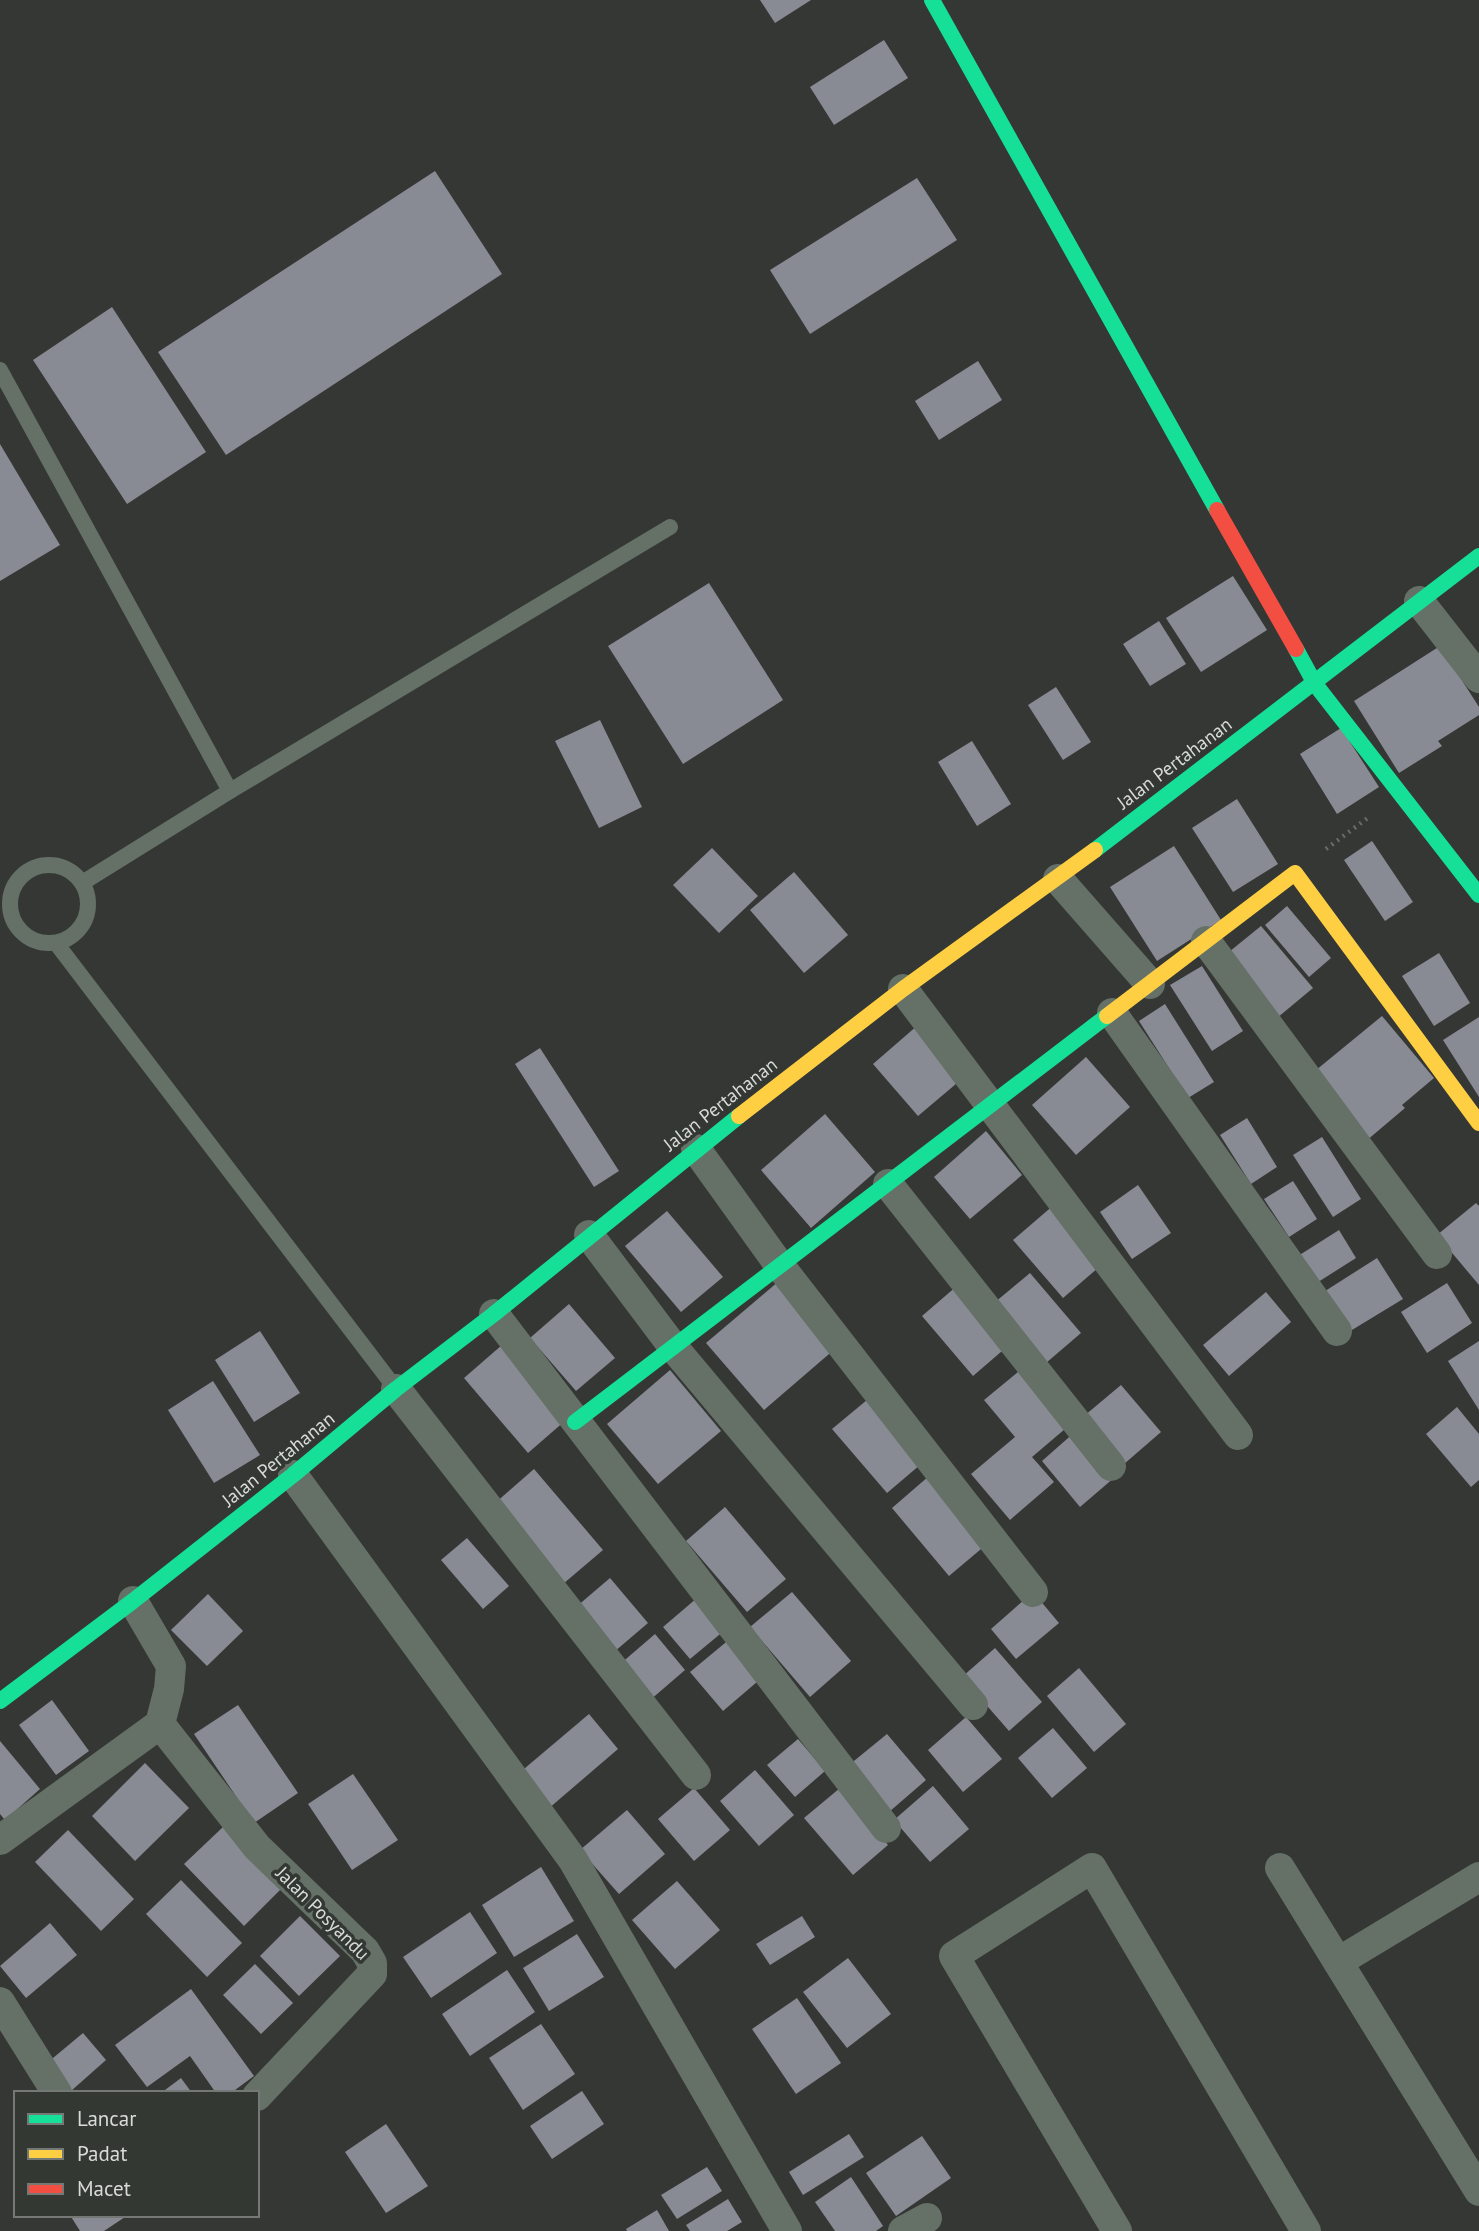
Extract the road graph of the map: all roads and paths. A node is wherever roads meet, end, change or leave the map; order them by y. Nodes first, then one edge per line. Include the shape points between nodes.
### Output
1 (933, 0) edge
2 (0, 370) edge
3 (670, 527) dead end
4 (1479, 556) edge
5 (1419, 601) junction
6 (1479, 678) edge
7 (1315, 684) junction
8 (230, 791) junction
9 (1400, 793) junction
10 (1295, 873) junction
11 (1058, 879) junction
12 (82, 883) junction
13 (1479, 895) edge
14 (1206, 941) junction
15 (56, 943) junction
16 (1150, 984) junction
17 (903, 989) junction
18 (1111, 1013) junction
19 (990, 1106) junction
20 (1479, 1123) edge
21 (696, 1149) junction
22 (888, 1184) junction
23 (589, 1235) junction
24 (1437, 1254) dead end
25 (780, 1266) junction
26 (494, 1314) junction
27 (1337, 1331) dead end
28 (674, 1348) junction
29 (396, 1389) junction
30 (575, 1422) junction
31 (1238, 1435) dead end
32 (1111, 1465) dead end
33 (293, 1475) junction
34 (1033, 1592) dead end
35 (133, 1601) junction
36 (2, 1695) edge
37 (973, 1705) dead end
38 (160, 1724) junction
39 (696, 1775) dead end
40 (886, 1828) dead end
41 (0, 1840) edge
42 (1280, 1868) dead end
43 (1479, 1877) edge
44 (1338, 1962) junction
45 (0, 2002) edge
46 (56, 2091) edge
47 (259, 2094) edge
48 (1479, 2191) edge
49 (787, 2231) edge
50 (1117, 2231) edge
51 (1307, 2231) edge

1 - 7 street
2 - 8 lane
3 - 8 lane
4 - 5 street, Jalan Pertahanan
5 - 6 street
5 - 7 street, Jalan Pertahanan
7 - 9 street
7 - 11 street, Jalan Pertahanan
8 - 12 lane
9 - 10 path
9 - 13 street
10 - 14 street
10 - 20 street
11 - 16 street
11 - 17 street, Jalan Pertahanan
12 - 15 lane via 87,913 81,927
12 - 15 lane via 57,865 28,871 16,881 10,911 16,925 26,936
14 - 16 street
14 - 24 street
15 - 29 lane
16 - 18 street
17 - 19 street
17 - 21 street, Jalan Pertahanan
18 - 19 street
18 - 27 street
19 - 22 street
19 - 31 street
21 - 23 street, Jalan Pertahanan
21 - 25 street
22 - 25 street
22 - 32 street
23 - 26 street, Jalan Pertahanan
23 - 28 street
25 - 28 street
25 - 34 street
26 - 29 street, Jalan Pertahanan
26 - 30 street
28 - 30 street
28 - 37 street
29 - 33 street, Jalan Pertahanan
29 - 39 street
30 - 40 street
33 - 35 street, Jalan Pertahanan
33 - 49 street via 573,1860
35 - 36 street, Jalan Pertahanan
35 - 38 street via 171,1666
38 - 41 street
38 - 47 street, Jalan Posyandu via 257,1847 372,1963 372,1974
42 - 44 street
43 - 44 street
44 - 48 street
45 - 46 street
50 - 51 street via 954,1956 1092,1868

